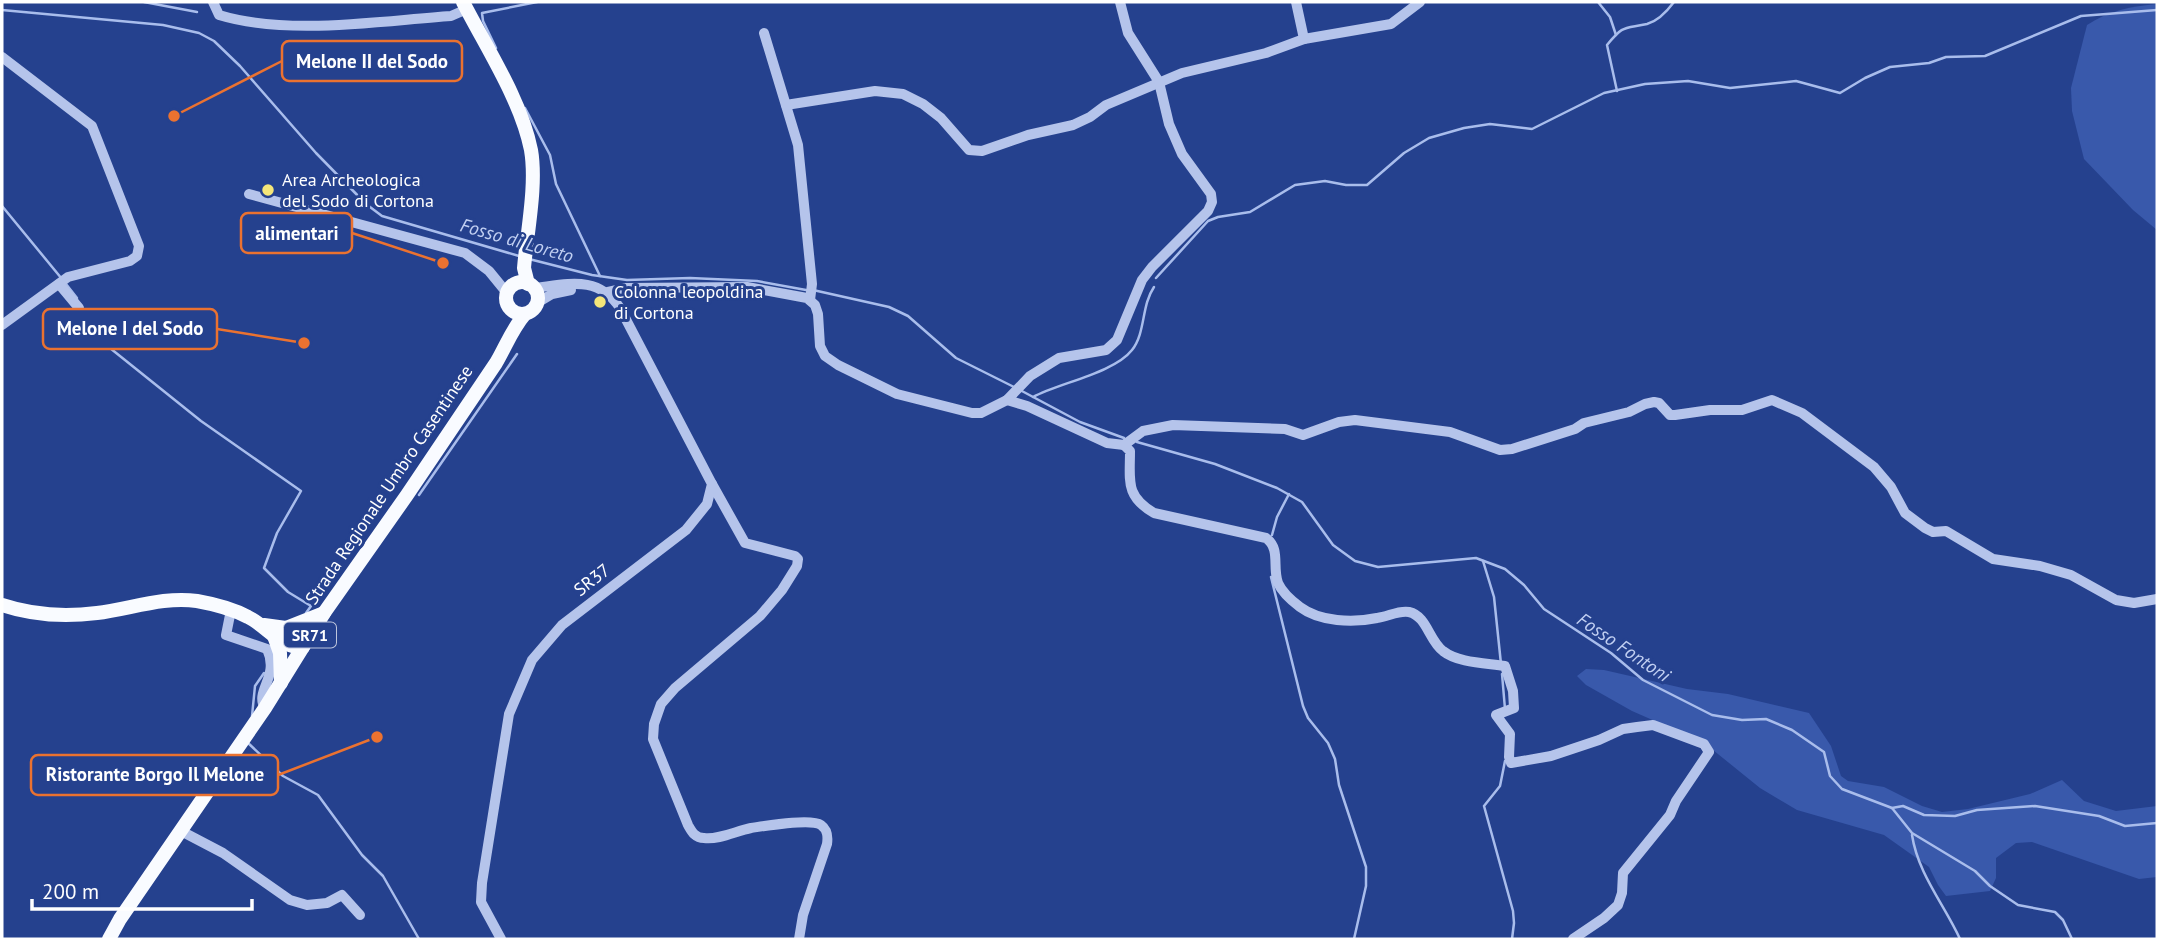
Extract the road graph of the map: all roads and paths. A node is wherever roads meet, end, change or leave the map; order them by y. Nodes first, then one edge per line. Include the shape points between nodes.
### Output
1 (214, 2) edge
2 (1120, 2) edge
3 (1296, 2) edge
4 (1420, 2) edge
5 (465, 6) edge
6 (764, 33) dead end
7 (1304, 39) junction
8 (2, 57) edge
9 (1158, 82) junction
10 (786, 105) junction
11 (249, 194) dead end
12 (59, 284) junction
13 (603, 290) junction
14 (519, 291) junction
15 (811, 293) junction
16 (537, 303) junction
17 (79, 308) dead end
18 (525, 314) junction
19 (2, 325) edge
20 (512, 331) junction
21 (1015, 392) junction
22 (1124, 444) junction
23 (712, 484) junction
24 (2157, 600) edge
25 (2, 605) edge
26 (232, 610) junction
27 (324, 613) junction
28 (275, 630) junction
29 (303, 647) junction
30 (281, 684) junction
31 (265, 708) junction
32 (181, 831) junction
33 (360, 915) dead end
34 (109, 939) edge
35 (501, 939) edge
36 (799, 939) edge
37 (1573, 939) edge

1 - 5 street via 219,15 261,25 295,26 450,16
2 - 9 street via 1128,33
3 - 7 street
4 - 7 street via 1391,24
5 - 14 main road via 509,91 530,149 533,169
6 - 10 street
7 - 9 street
8 - 12 street via 92,126 139,246 130,261 68,277
9 - 10 street via 1073,125 982,151 969,150 942,118 903,94 875,91
9 - 21 street via 1182,154 1211,194 1208,211 1152,267 1117,340 1106,350 1059,358
10 - 15 street via 798,145
11 - 14 street via 464,253
12 - 17 street
12 - 19 street
13 - 14 street via 577,284
13 - 15 street via 747,287
13 - 16 street via 562,292
13 - 23 street via 620,308
14 - 16 main road via 538,296
14 - 18 main road via 516,313
14 - 20 main road
15 - 21 street via 825,356 880,387 972,413 981,413
16 - 18 main road, SR71
18 - 20 main road, SR71
20 - 27 main road, Strada Regionale Umbro Casentinese / SR71 via 496,363
21 - 22 street via 1027,406 1107,443
22 - 24 street via 1143,431 1173,425 1286,429 1303,435 1355,420 1450,432 1500,450 1645,404 1659,403 1675,415 1742,410 1772,400 1802,413 1874,467 1905,513 1925,528 1946,531 1993,559 2071,575 2116,600
22 - 37 street via 1130,452 1130,487 1142,506 1154,513 1266,538 1275,547 1278,583 1313,615 1335,620 1413,613 1445,653 1505,666 1514,708 1496,715 1510,734 1511,764 1551,756 1623,729 1653,725 1704,744 1709,752 1670,815 1623,873 1618,905
23 - 35 street, SR37 via 707,504 686,530 562,625 532,660 509,714 482,883 481,902
23 - 36 street via 745,543 795,556 797,566 760,616 660,704 653,739 688,825 701,839 751,828 813,822 823,826 827,844
25 - 26 main road via 55,615 183,600
26 - 28 main road
26 - 31 street via 226,635 267,649 270,655 272,673 261,695
27 - 28 main road
27 - 29 main road, Strada Regionale Umbro Casentinese / SR71
28 - 29 main road via 298,634
28 - 30 main road
29 - 30 main road, Strada Regionale Umbro Casentinese / SR71
30 - 31 main road, Strada Regionale Umbro Casentinese / SR71
31 - 32 main road, Strada Regionale Umbro Casentinese / SR71
32 - 33 street via 223,853 290,900 307,905 327,903 342,895
32 - 34 main road, Strada Regionale Umbro Casentinese / SR71

